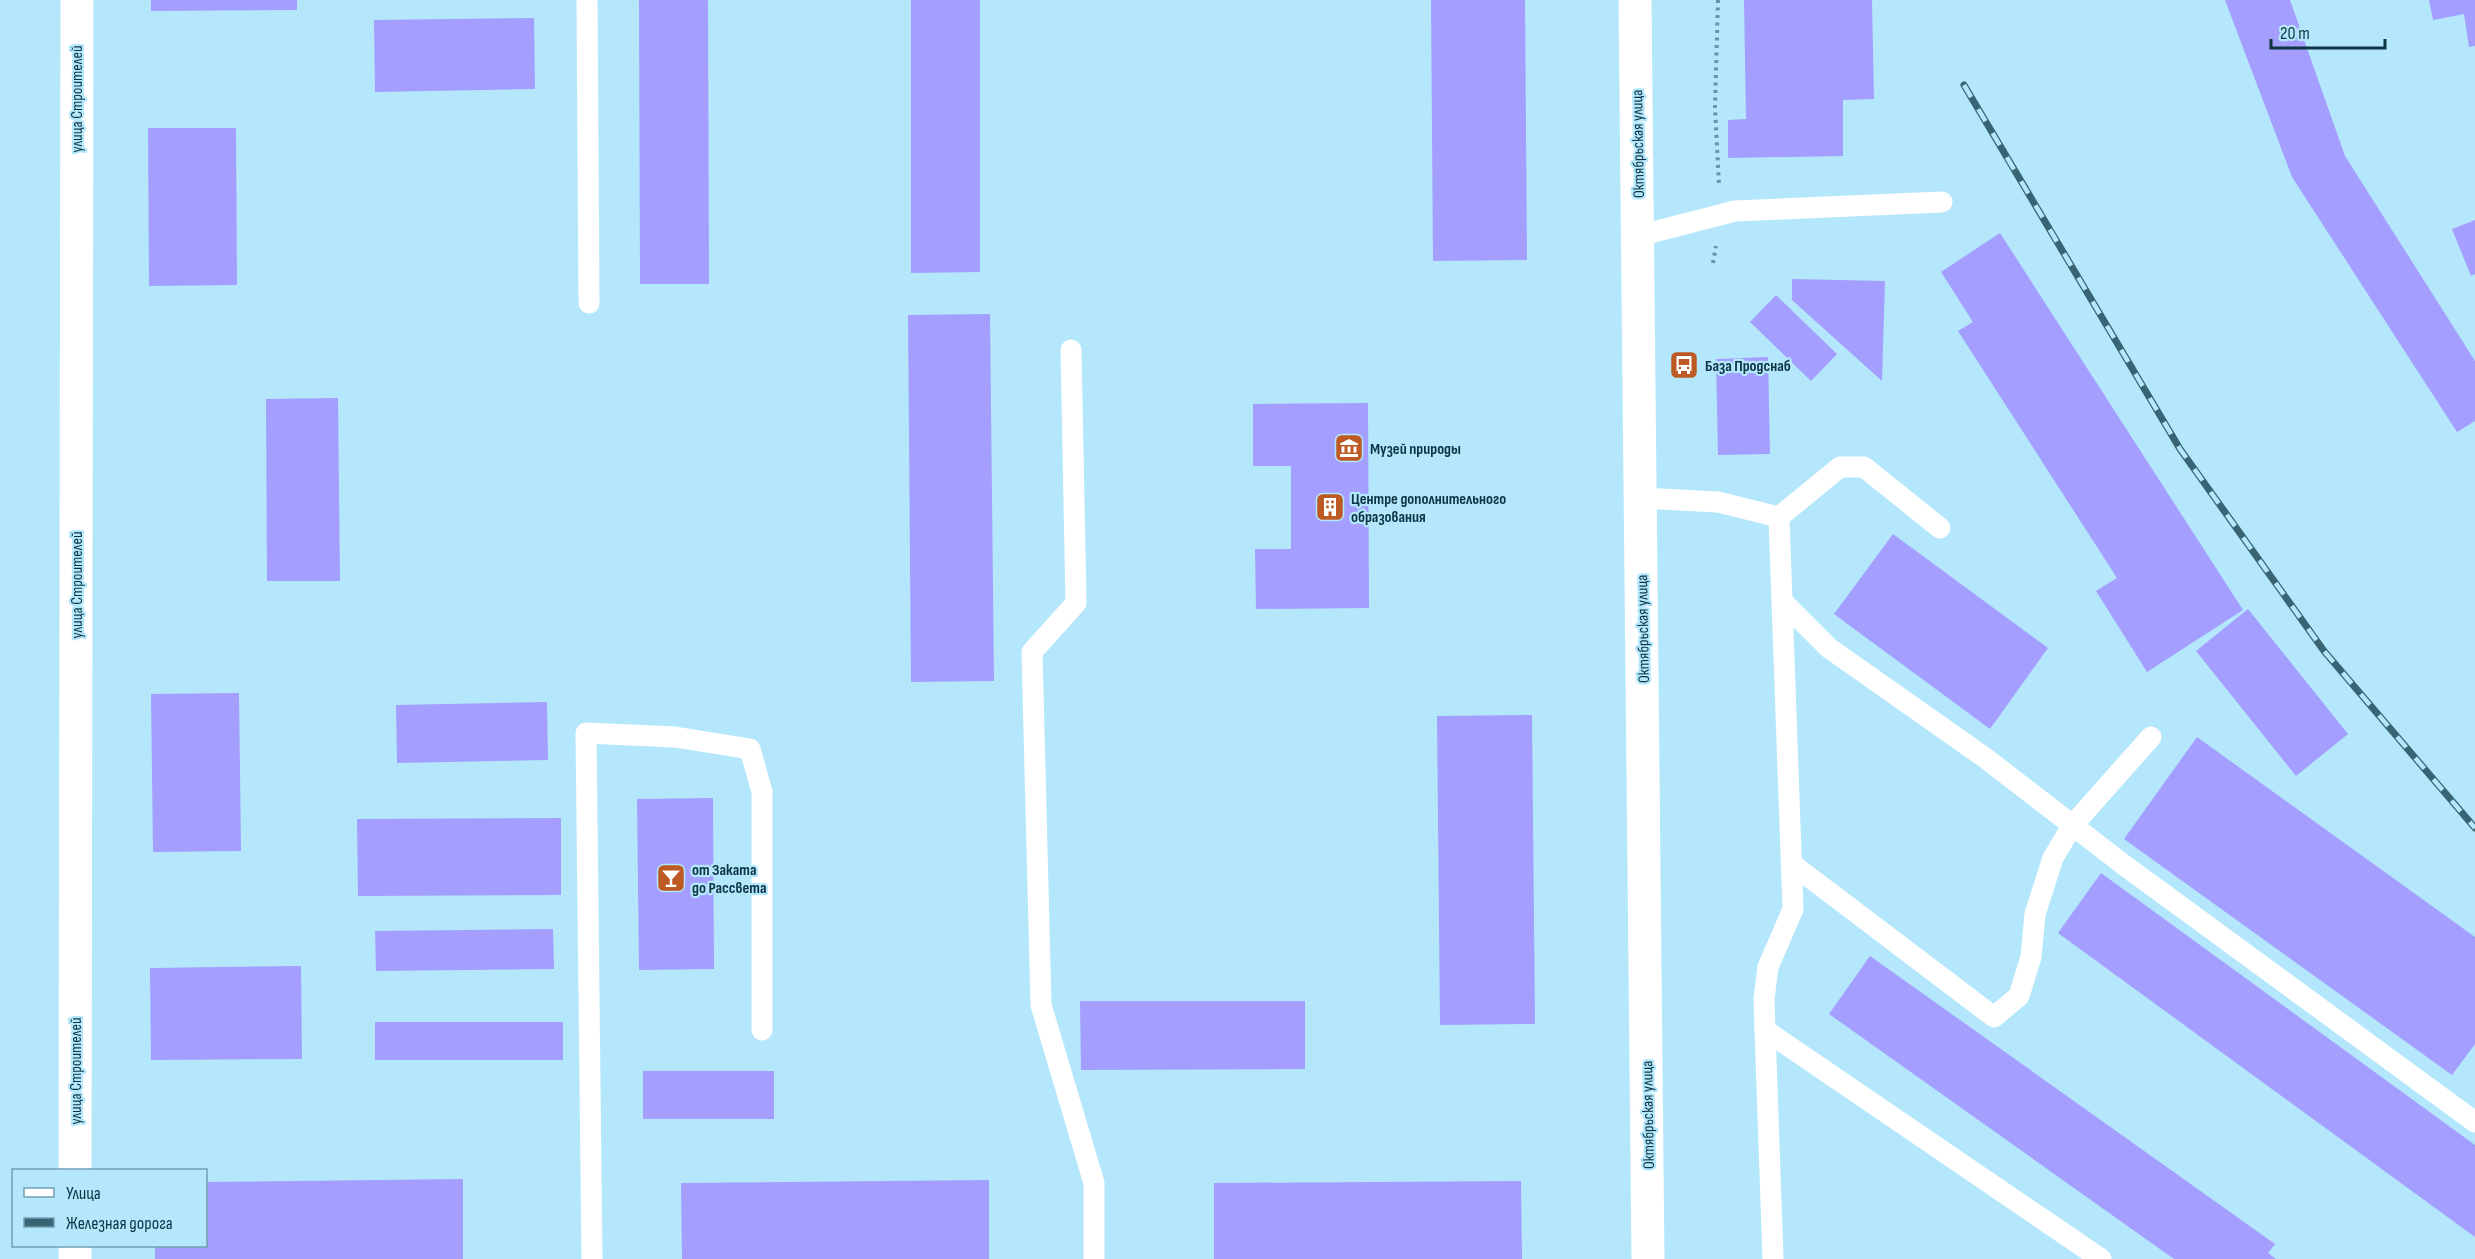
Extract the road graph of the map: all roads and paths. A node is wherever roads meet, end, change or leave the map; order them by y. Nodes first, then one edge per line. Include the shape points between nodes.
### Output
1 (77, 0) edge
2 (587, 0) edge
3 (1635, 0) edge
4 (1718, 0) edge
5 (1942, 202) dead end
6 (1720, 215) junction
7 (1638, 236) junction
8 (1713, 263) dead end
9 (589, 303) dead end
10 (1071, 350) dead end
11 (1641, 498) junction
12 (1779, 517) junction
13 (1940, 528) dead end
14 (1782, 601) junction
15 (2151, 737) dead end
16 (2072, 826) junction
17 (1792, 864) junction
18 (762, 1030) dead end
19 (1765, 1030) junction
20 (2475, 1122) edge
21 (75, 1169) edge
22 (592, 1259) edge
23 (1094, 1259) edge
24 (1648, 1259) edge
25 (1773, 1259) edge
26 (2101, 1259) edge

1 - 21 main road, улица Строителей
2 - 9 lane
3 - 7 main road, Октябрьская улица
4 - 6 path via 1715,107
5 - 6 lane via 1736,211
6 - 7 lane
6 - 8 path
7 - 11 main road, Октябрьская улица
10 - 23 lane via 1076,603 1032,652 1041,1005 1094,1184
11 - 12 lane via 1718,502
11 - 24 main road, Октябрьская улица
12 - 13 lane via 1840,467 1864,467
12 - 14 lane
14 - 16 lane via 1829,648 1984,757
14 - 17 lane
15 - 16 lane
16 - 17 lane via 2053,858 2035,914 2031,957 2019,996 1994,1017
16 - 20 lane
17 - 19 lane via 1794,909 1768,967
18 - 22 lane via 762,792 750,749 675,737 586,733
19 - 25 lane
19 - 26 lane

